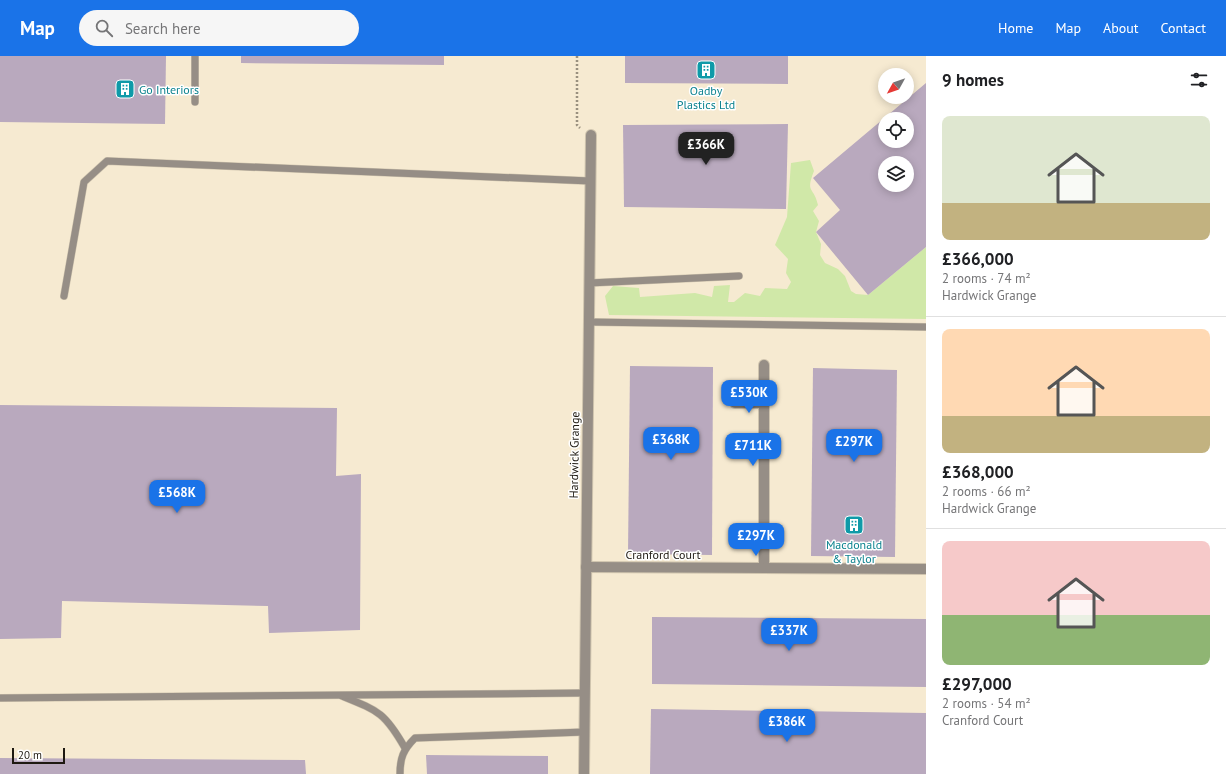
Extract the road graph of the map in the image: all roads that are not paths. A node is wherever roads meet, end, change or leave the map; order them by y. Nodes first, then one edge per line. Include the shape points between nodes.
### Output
1 (195, 56) edge
2 (195, 102) dead end
3 (591, 135) road end
4 (590, 181) junction
5 (739, 276) dead end
6 (589, 283) junction
7 (64, 296) dead end
8 (589, 322) junction
9 (926, 327) edge
10 (764, 365) dead end
11 (735, 403) dead end
12 (764, 403) junction
13 (586, 567) junction
14 (764, 568) junction
15 (926, 569) edge
16 (584, 693) junction
17 (338, 695) junction
18 (0, 698) edge
19 (584, 732) junction
20 (405, 748) junction
21 (400, 774) edge
22 (584, 774) edge

1 - 2 lane
3 - 4 street, Hardwick Grange
4 - 6 street, Hardwick Grange
4 - 7 lane via 107,161 84,182
5 - 6 lane
6 - 8 street, Hardwick Grange
8 - 9 lane
8 - 13 street, Hardwick Grange
10 - 12 street
11 - 12 street
12 - 14 street
13 - 14 street, Cranford Court
13 - 16 street, Hardwick Grange
14 - 15 street, Cranford Court
16 - 17 lane
16 - 19 street, Hardwick Grange
17 - 18 lane
17 - 20 lane via 378,712 391,724
19 - 20 lane via 415,738
19 - 22 street, Hardwick Grange
20 - 21 lane

